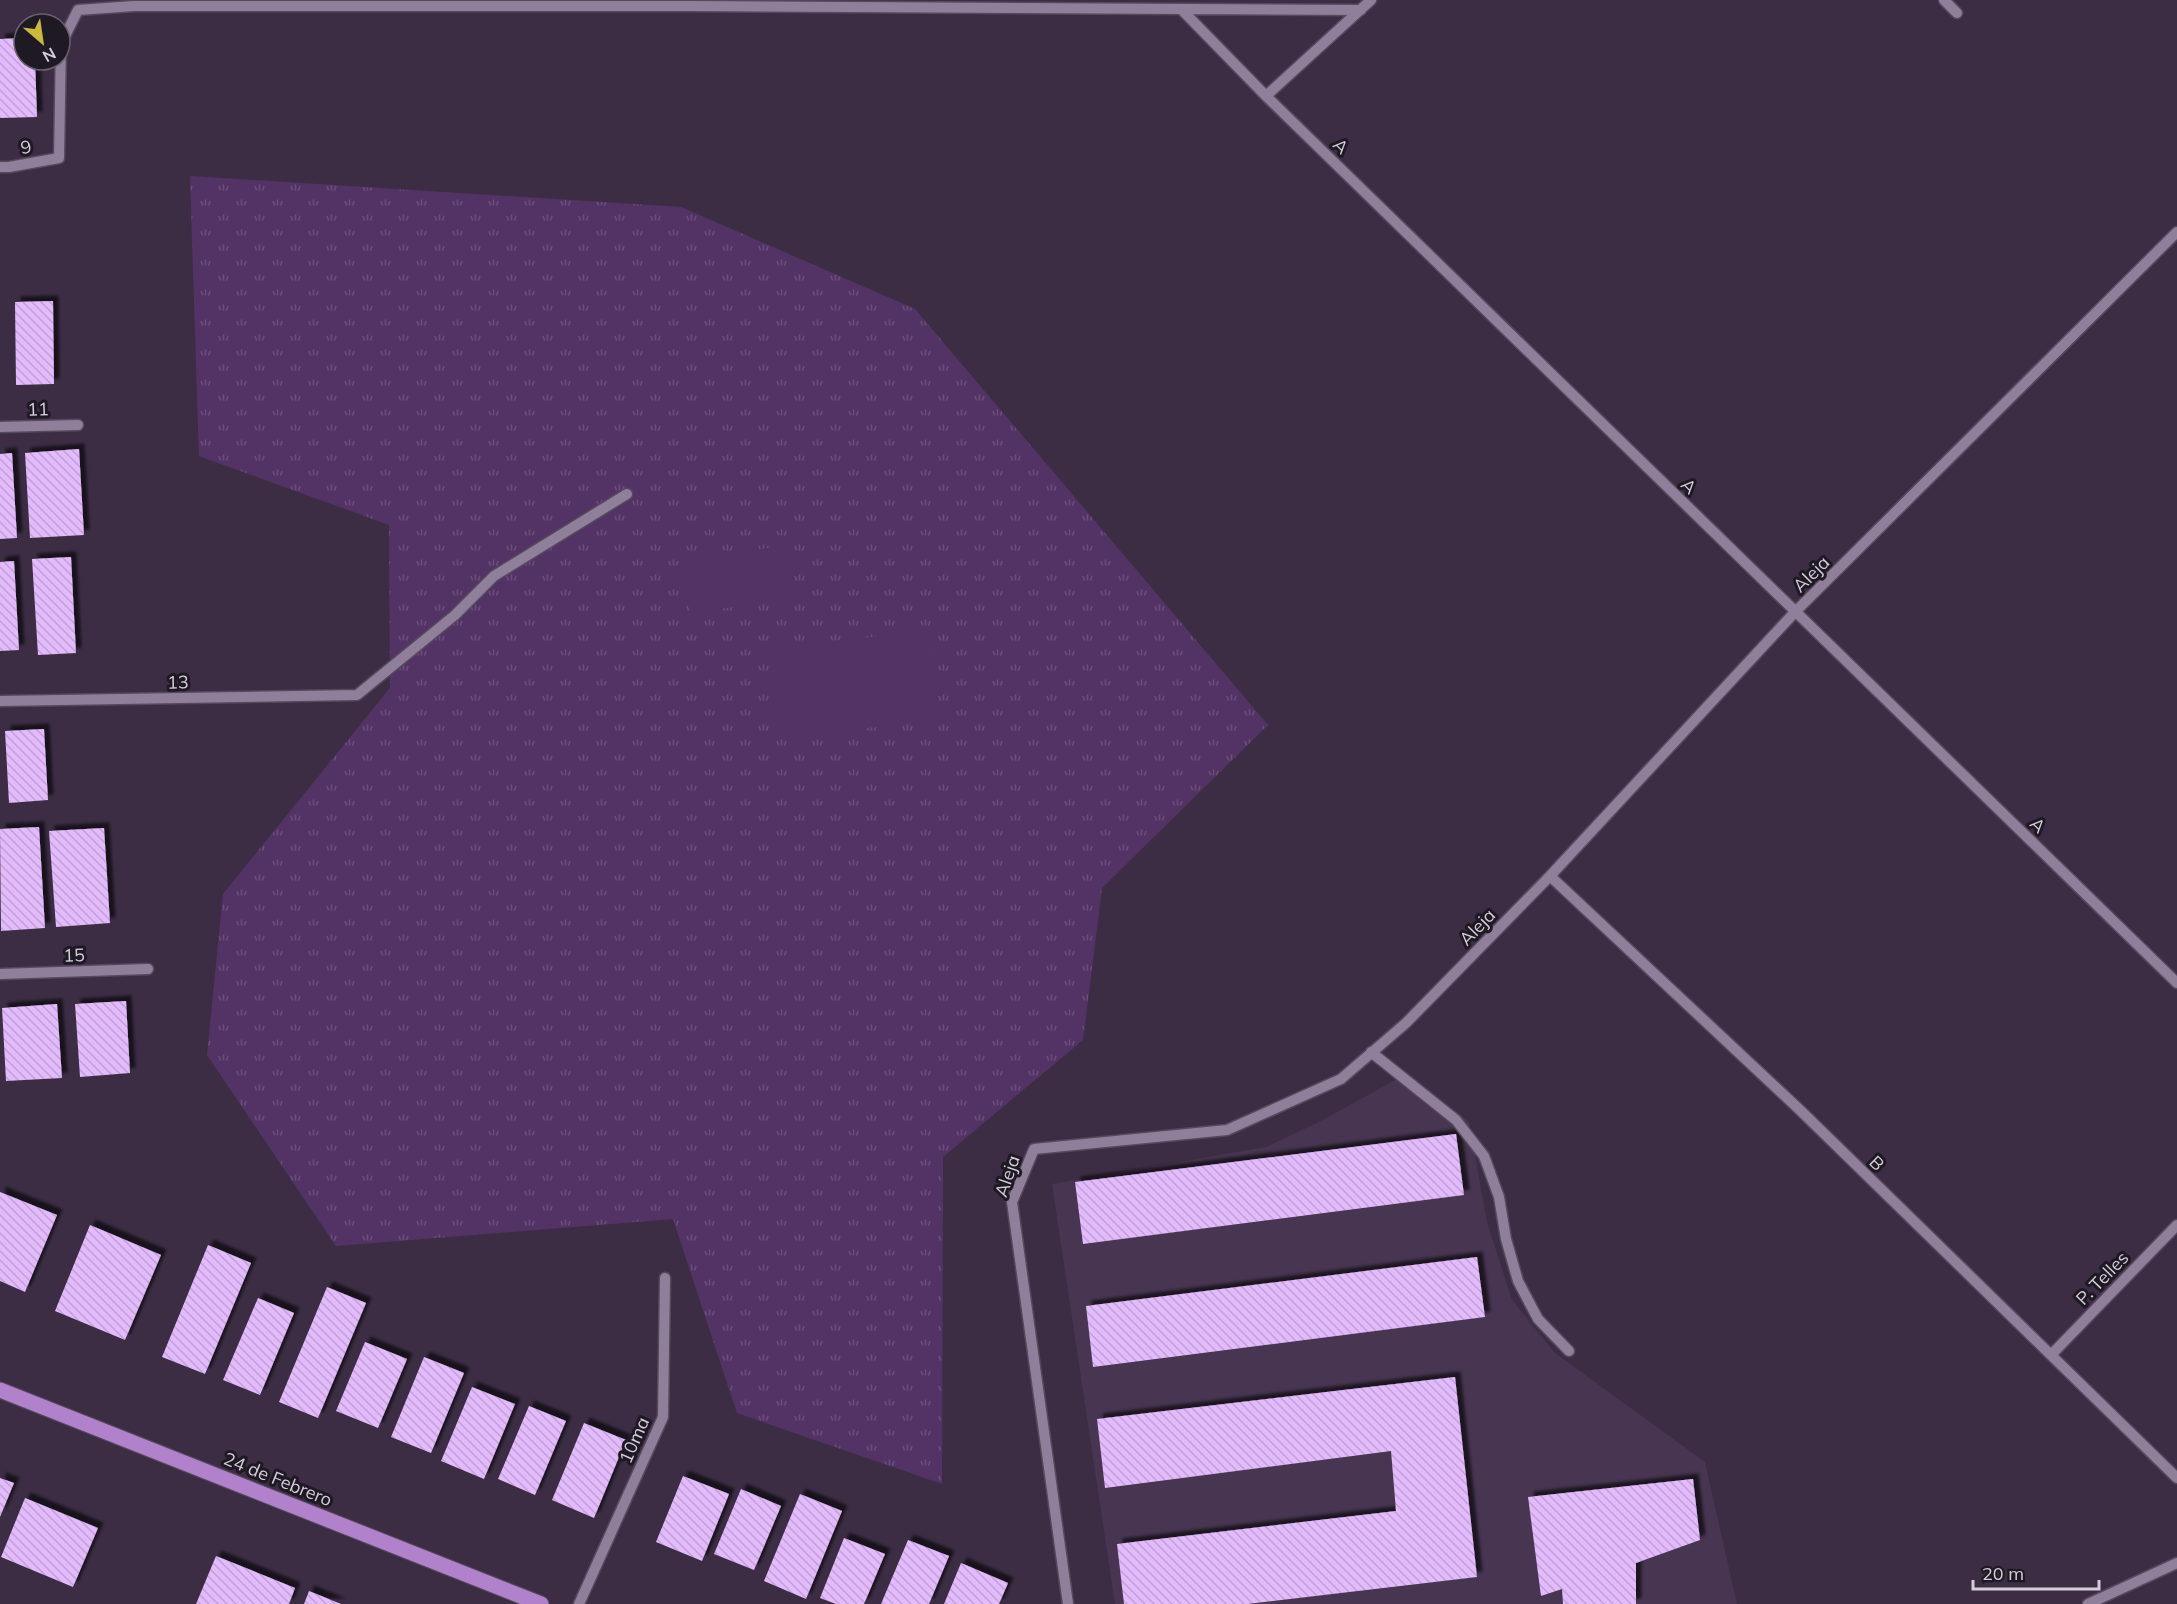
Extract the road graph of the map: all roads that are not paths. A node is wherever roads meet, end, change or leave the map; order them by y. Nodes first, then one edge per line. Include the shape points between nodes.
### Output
1 (1371, 0) edge
2 (1944, 0) edge
3 (691, 3) edge
4 (1181, 9) junction
5 (1361, 10) junction
6 (1957, 14) dead end
7 (1266, 96) junction
8 (0, 167) edge
9 (2177, 232) edge
10 (78, 425) dead end
11 (0, 427) edge
12 (627, 494) dead end
13 (1795, 612) junction
14 (0, 701) edge
15 (1550, 876) junction
16 (148, 969) dead end
17 (0, 974) edge
18 (2177, 983) edge
19 (1371, 1052) junction
20 (2177, 1225) edge
21 (665, 1278) dead end
22 (1569, 1351) dead end
23 (2051, 1355) junction
24 (0, 1390) edge
25 (2177, 1478) edge
26 (2177, 1563) edge
27 (542, 1604) edge
28 (579, 1604) edge
29 (1068, 1604) edge
30 (2088, 1604) edge

1 - 5 street
2 - 6 street
3 - 4 street
3 - 8 street, 9 via 134,6 78,10 61,44 59,158
4 - 5 street
4 - 7 street, A
5 - 7 street
7 - 13 street, A
9 - 13 street, Aleja
10 - 11 street, 11
12 - 14 street, 13 via 494,576 455,615 357,695
13 - 15 street, Aleja
13 - 18 street, A
15 - 19 street, Aleja via 1406,1023
15 - 23 street, B via 1801,1111
16 - 17 street, 15
19 - 22 street via 1456,1120 1484,1156 1499,1197 1518,1281 1538,1319
19 - 29 street, Aleja via 1341,1079 1227,1130 1034,1149 1012,1202
20 - 23 street, P. Telles
21 - 28 street, 10ma via 663,1417
23 - 25 street, B
24 - 27 main road, 24 de Febrero
26 - 30 street

